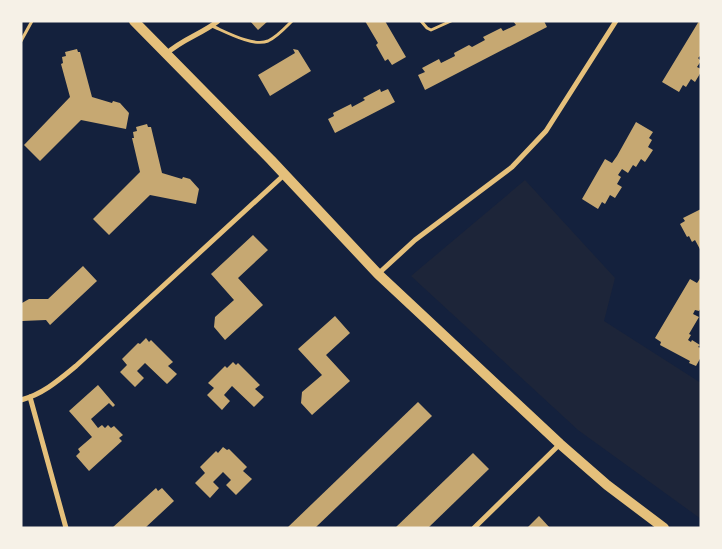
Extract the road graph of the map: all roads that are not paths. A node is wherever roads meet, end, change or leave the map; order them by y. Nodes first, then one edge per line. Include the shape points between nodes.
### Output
1 (32, 21) edge
2 (134, 21) edge
3 (218, 21) edge
4 (292, 21) edge
5 (421, 21) edge
6 (451, 21) edge
7 (616, 21) edge
8 (212, 26) junction
9 (21, 41) edge
10 (166, 54) junction
11 (284, 174) junction
12 (378, 274) junction
13 (30, 397) junction
14 (21, 400) edge
15 (560, 444) junction
16 (66, 528) edge
17 (474, 528) edge
18 (664, 528) edge

1 - 9 lane
2 - 10 main road
3 - 8 street
4 - 8 lane via 273,38 257,43
5 - 6 lane via 431,30
7 - 12 street via 546,131 519,160 415,240
8 - 10 street
10 - 11 main road
11 - 12 main road
11 - 13 street via 76,366 50,387
12 - 15 main road
13 - 14 street
13 - 16 street
15 - 17 street
15 - 18 main road

